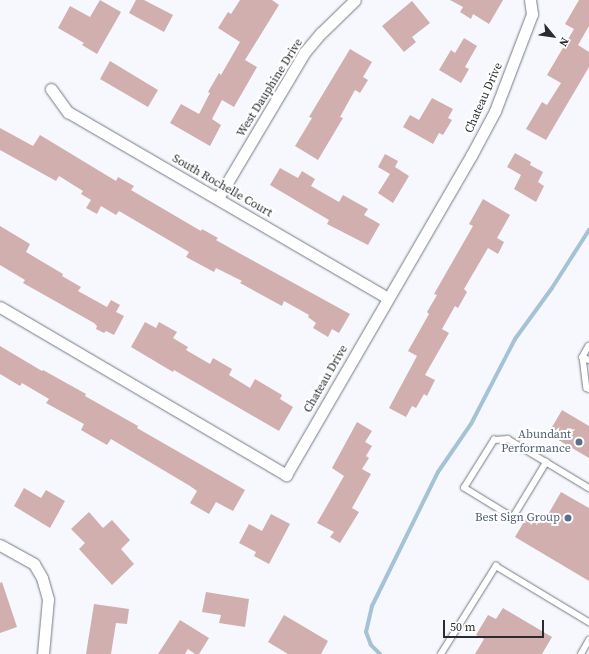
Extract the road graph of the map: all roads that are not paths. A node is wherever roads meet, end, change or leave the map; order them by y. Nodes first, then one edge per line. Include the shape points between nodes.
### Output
1 (355, 0) edge
2 (530, 0) edge
3 (51, 89) dead end
4 (218, 198) junction
5 (387, 298) junction
6 (0, 307) edge
7 (589, 346) edge
8 (583, 357) junction
9 (589, 360) edge
10 (589, 389) edge
11 (547, 462) junction
12 (589, 488) edge
13 (0, 545) edge
14 (589, 622) edge
15 (589, 640) edge
16 (43, 654) edge
17 (441, 654) edge
18 (581, 654) edge

1 - 4 street, West Dauphine Drive via 304,53
2 - 5 street, Chateau Drive via 532,14 495,111
3 - 4 street, South Rochelle Court via 68,112
4 - 5 street, South Rochelle Court
5 - 6 street, Chateau Drive via 286,475
7 - 8 lane
8 - 9 lane
8 - 10 lane
11 - 11 lane via 508,439 494,440 464,488 513,518
11 - 12 lane
13 - 16 street via 34,564 42,578 48,599
14 - 17 lane via 496,566
15 - 18 lane

